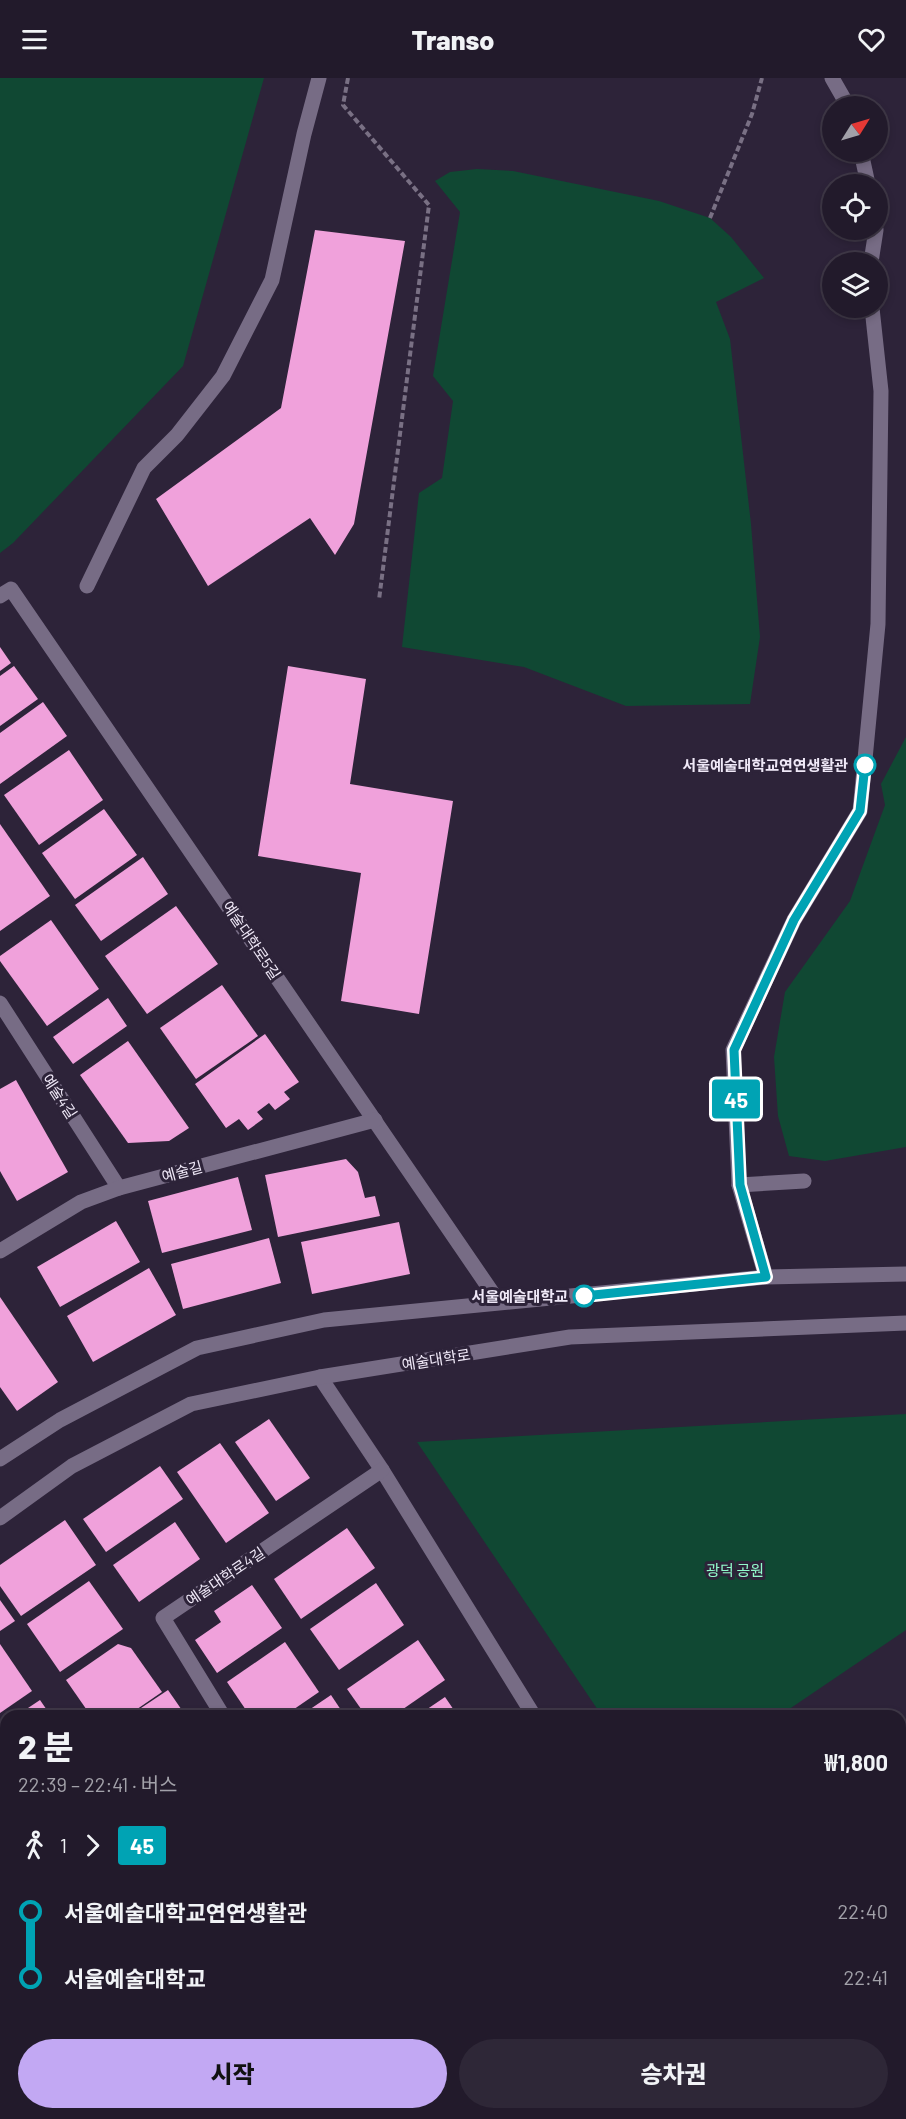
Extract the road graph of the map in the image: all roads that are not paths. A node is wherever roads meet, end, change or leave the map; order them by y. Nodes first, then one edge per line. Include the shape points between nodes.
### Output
1 (319, 78) edge
2 (832, 78) edge
3 (842, 96) edge
4 (873, 318) edge
5 (87, 586) dead end
6 (0, 597) edge
7 (0, 1004) edge
8 (375, 1120) junction
9 (804, 1181) dead end
10 (740, 1185) junction
11 (119, 1188) junction
12 (0, 1251) edge
13 (906, 1274) edge
14 (766, 1277) junction
15 (498, 1301) junction
16 (906, 1323) edge
17 (320, 1377) junction
18 (0, 1459) edge
19 (382, 1470) junction
20 (0, 1518) edge
21 (219, 1710) edge
22 (530, 1710) edge

1 - 5 street via 272,280 223,376 177,435 144,468
2 - 3 street
4 - 10 street via 881,391 878,624 860,811 794,920 734,1050
6 - 8 street, 예술대학로5길 via 11,590
7 - 11 street, 예술4길
8 - 11 street, 예술길
8 - 15 street, 예술대학로5길
9 - 10 street
10 - 14 street
11 - 12 street, 예술길 via 81,1202
13 - 14 street
14 - 15 street via 561,1299
15 - 18 street via 324,1320 197,1348 60,1420
16 - 17 street, 예술대학로 via 570,1337
17 - 19 street
17 - 20 street, 예술대학로 via 191,1404 72,1466
19 - 21 street, 예술대학로4길 via 163,1618
19 - 22 street

